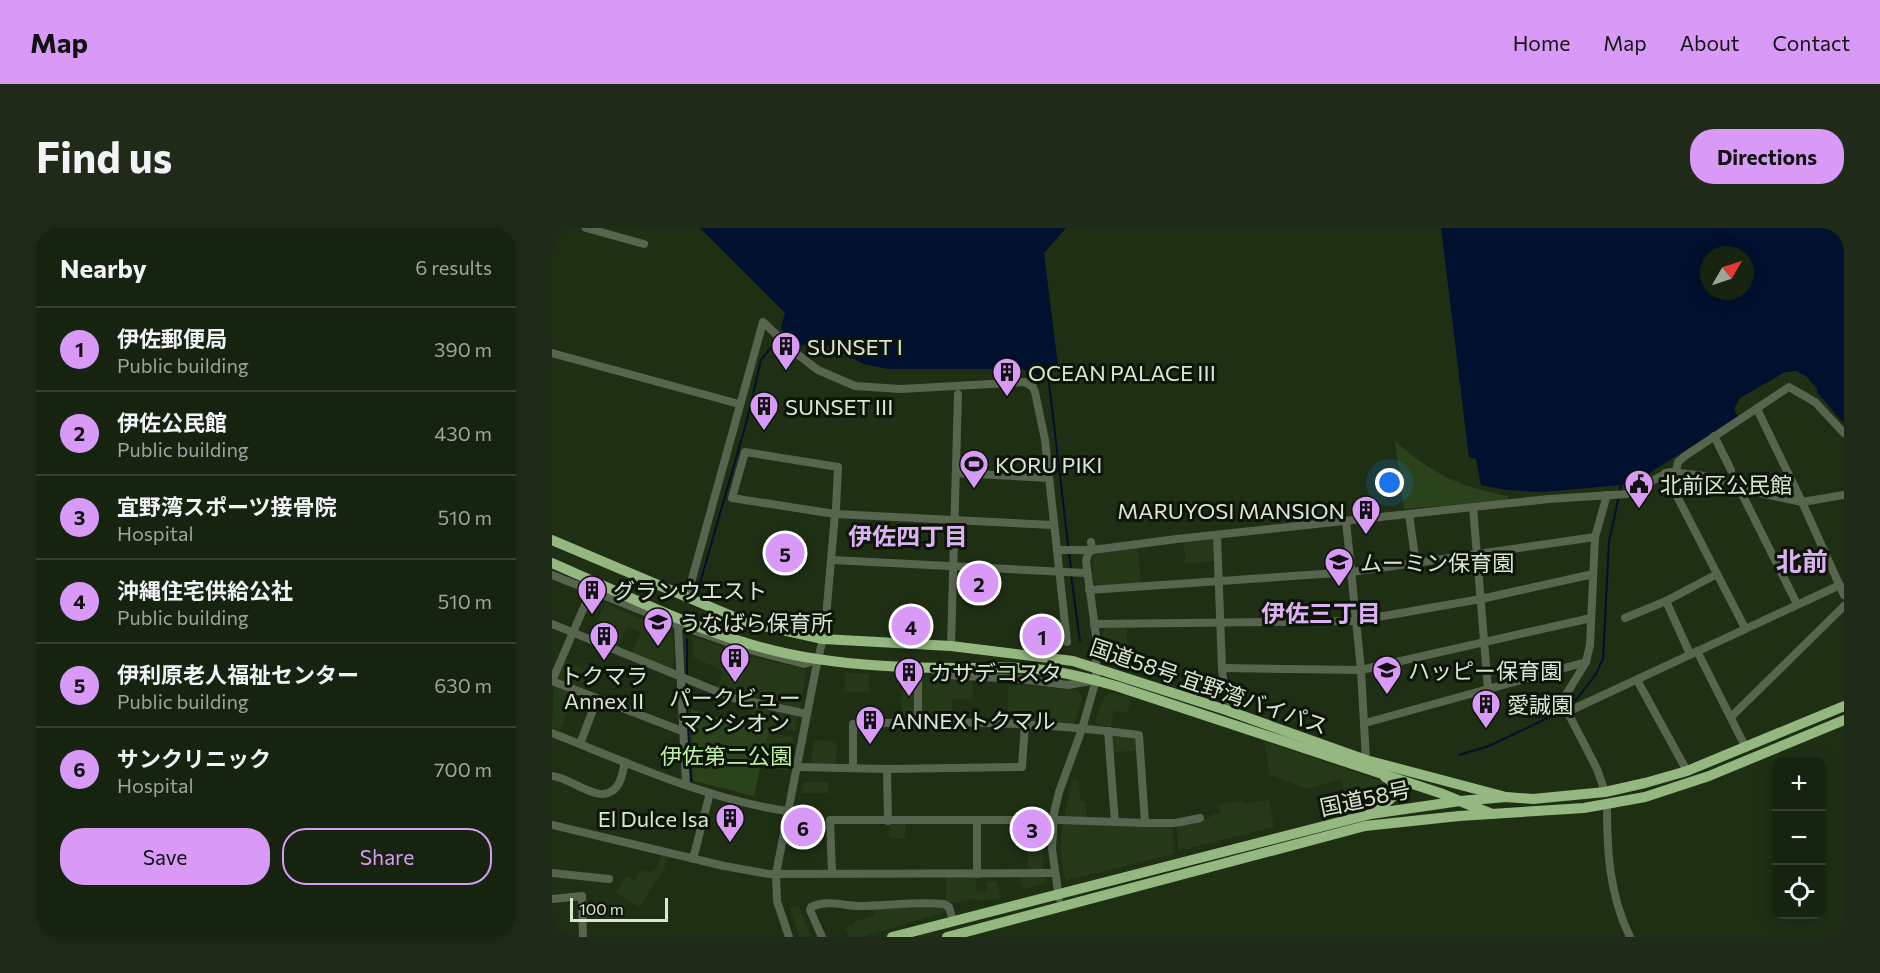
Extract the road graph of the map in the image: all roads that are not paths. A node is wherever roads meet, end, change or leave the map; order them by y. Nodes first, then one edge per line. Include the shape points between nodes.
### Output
1 (586, 228) edge
2 (644, 244) dead end
3 (552, 353) edge
4 (958, 394) dead end
5 (739, 404) junction
6 (1757, 409) junction
7 (1844, 433) edge
8 (1714, 436) junction
9 (1731, 470) dead end
10 (1676, 471) junction
11 (956, 473) junction
12 (1665, 473) junction
13 (1049, 478) junction
14 (1737, 484) junction
15 (1609, 495) junction
16 (1844, 495) edge
17 (1803, 502) junction
18 (1473, 507) junction
19 (835, 514) junction
20 (1409, 514) junction
21 (956, 519) junction
22 (1346, 521) junction
23 (1053, 525) junction
24 (1217, 536) junction
25 (1595, 537) junction
26 (552, 540) edge
27 (1091, 546) junction
28 (1057, 550) junction
29 (1478, 555) junction
30 (832, 560) junction
31 (552, 564) edge
32 (1416, 564) junction
33 (954, 566) junction
34 (1067, 572) junction
35 (1352, 572) junction
36 (1086, 573) junction
37 (1593, 574) junction
38 (1717, 574) junction
39 (552, 575) edge
40 (1219, 582) junction
41 (1840, 585) junction
42 (1089, 590) junction
43 (591, 591) junction
44 (1844, 595) edge
45 (687, 597) junction
46 (1481, 599) junction
47 (1665, 601) junction
48 (1797, 604) junction
49 (1844, 606) edge
50 (1590, 618) junction
51 (1625, 618) dead end
52 (1355, 621) junction
53 (1220, 623) junction
54 (552, 624) edge
55 (1094, 624) junction
56 (678, 625) junction
57 (1745, 628) junction
58 (573, 633) junction
59 (823, 639) junction
60 (1484, 641) junction
61 (1067, 642) dead end
62 (951, 646) junction
63 (1694, 652) junction
64 (818, 660) junction
65 (1586, 662) junction
66 (922, 667) junction
67 (1096, 667) junction
68 (1222, 668) junction
69 (1361, 670) junction
70 (686, 680) junction
71 (1095, 680) junction
72 (1636, 680) junction
73 (1488, 689) junction
74 (597, 699) junction
75 (1844, 706) edge
76 (1226, 710) junction
77 (1567, 712) junction
78 (807, 714) junction
79 (1731, 717) junction
80 (1844, 720) edge
81 (918, 721) junction
82 (1025, 723) junction
83 (1365, 723) junction
84 (1082, 729) junction
85 (1108, 731) junction
86 (682, 732) junction
87 (552, 733) edge
88 (580, 744) junction
89 (1746, 747) junction
90 (625, 762) junction
91 (1369, 765) junction
92 (797, 768) junction
93 (853, 768) junction
94 (886, 769) junction
95 (1687, 771) junction
96 (1413, 772) junction
97 (552, 776) edge
98 (686, 784) junction
99 (1605, 792) junction
100 (710, 793) junction
101 (1506, 797) junction
102 (1453, 800) junction
103 (1607, 804) junction
104 (787, 811) junction
105 (1492, 813) junction
106 (1371, 814) junction
107 (1200, 818) dead end
108 (1437, 818) junction
109 (977, 820) junction
110 (1053, 820) junction
111 (888, 821) junction
112 (1115, 822) junction
113 (1144, 823) junction
114 (552, 825) edge
115 (693, 859) junction
116 (552, 873) edge
117 (832, 873) junction
118 (1055, 873) junction
119 (776, 874) junction
120 (977, 874) junction
121 (609, 879) dead end
122 (1058, 893) junction
123 (552, 899) edge
124 (1061, 906) junction
125 (953, 921) junction
126 (583, 937) edge
127 (789, 937) edge
128 (822, 937) edge
129 (892, 937) edge
130 (947, 937) edge
131 (1630, 937) edge

1 - 2 street
3 - 5 street
4 - 11 street
5 - 13 street via 763,322 818,370 855,386 901,389 1025,382 1035,392
5 - 45 street
6 - 7 street via 1789,387 1815,402
6 - 8 street
6 - 17 street
8 - 9 street
8 - 10 street via 1681,459
10 - 12 street
10 - 14 street
11 - 13 street
11 - 21 street
12 - 15 street via 1627,495
12 - 38 street
13 - 23 street
14 - 17 street
14 - 48 street
15 - 18 street
15 - 25 street
16 - 17 street
17 - 41 street
18 - 20 street
18 - 29 street
19 - 19 street via 732,498 745,452 838,467
19 - 21 street
19 - 30 street
20 - 22 street
20 - 32 street
21 - 23 street
21 - 33 street
22 - 24 street
22 - 35 street
23 - 28 street
24 - 27 street
24 - 40 street
25 - 29 street
25 - 37 street
26 - 45 highway, 国道58号 宜野湾バイパス
27 - 28 street
27 - 36 street
28 - 34 street
29 - 32 street
29 - 46 street
30 - 33 street
30 - 59 street
31 - 64 highway, 国道58号 宜野湾バイパス via 714,633
32 - 35 street
33 - 34 street
33 - 62 street
34 - 36 street
34 - 61 street
35 - 40 street
35 - 52 street
36 - 42 street
37 - 46 street
37 - 50 street
38 - 47 street
38 - 57 street
39 - 43 street
40 - 42 street
40 - 53 street
41 - 44 street
41 - 48 street
42 - 55 street
43 - 56 street
43 - 58 street
45 - 59 highway, 国道58号 宜野湾バイパス via 746,622
46 - 52 street
46 - 60 street
47 - 51 street
47 - 63 street
48 - 57 street
49 - 79 street
50 - 60 street
50 - 65 street
52 - 53 street
52 - 69 street
53 - 55 street
53 - 68 street
54 - 58 street
55 - 67 street
56 - 64 street via 804,664
56 - 70 street
57 - 63 street
58 - 70 street
58 - 74 street via 552,681
59 - 62 highway, 国道58号 宜野湾バイパス
59 - 64 street
60 - 69 street
60 - 73 street
62 - 67 highway, 国道58号 宜野湾バイパス
63 - 72 street
63 - 79 street
64 - 66 highway, 国道58号 宜野湾バイパス
64 - 78 street
65 - 73 street
65 - 77 street via 1564,698
66 - 71 highway, 国道58号 宜野湾バイパス via 1034,668
66 - 81 street
67 - 71 street
67 - 76 highway, 国道58号 宜野湾バイパス
68 - 69 street
68 - 76 street
69 - 83 street
70 - 78 street via 733,698
70 - 86 street
71 - 84 street
71 - 91 highway, 国道58号 宜野湾バイパス
72 - 77 street
72 - 95 street
73 - 83 street
74 - 86 street
74 - 88 street
75 - 89 highway, 国道58号
76 - 91 highway, 国道58号 宜野湾バイパス
77 - 99 street via 1598,769
78 - 92 street
79 - 89 street
80 - 103 highway, 国道58号 via 1688,784
81 - 82 street
81 - 93 street via 853,724
82 - 84 street
82 - 94 street via 1022,767
83 - 91 street
84 - 85 street
84 - 110 street via 1065,771
85 - 112 street
85 - 113 street via 1139,735
86 - 98 street
87 - 88 street
88 - 90 street
89 - 95 highway, 国道58号
90 - 97 street via 619,784 606,793 594,795 566,779
90 - 98 street
91 - 96 highway, 国道58号 宜野湾バイパス
91 - 102 highway, 国道58号 宜野湾バイパス
91 - 106 highway via 1392,782 1396,792
92 - 93 street
92 - 104 street
93 - 94 street
94 - 111 street
95 - 99 highway, 国道58号
96 - 101 highway, 国道58号 宜野湾バイパス
96 - 102 highway via 1441,787
98 - 100 street
99 - 101 highway, 国道58号 via 1533,799
100 - 104 street
100 - 115 street
101 - 102 highway, 国道58号
102 - 105 highway, 国道58号 宜野湾バイパス
102 - 106 highway, 国道58号
102 - 108 highway
103 - 105 highway, 国道58号
103 - 131 street via 1610,878 1617,908
104 - 119 street
105 - 108 highway, 国道58号
106 - 122 highway, 国道58号
107 - 113 street
108 - 124 highway, 国道58号 via 1343,831
109 - 110 street
109 - 111 street
109 - 120 street
110 - 112 street
110 - 118 street
111 - 117 street via 830,820
112 - 113 street
114 - 115 street
115 - 119 street
116 - 121 street
117 - 119 street
117 - 120 street
118 - 120 street
118 - 122 street
119 - 127 street via 777,901
122 - 124 street
122 - 125 highway, 国道58号
123 - 126 street via 582,896
124 - 130 highway, 国道58号
125 - 128 street via 944,904 827,903 814,905 810,910
125 - 129 highway, 国道58号

